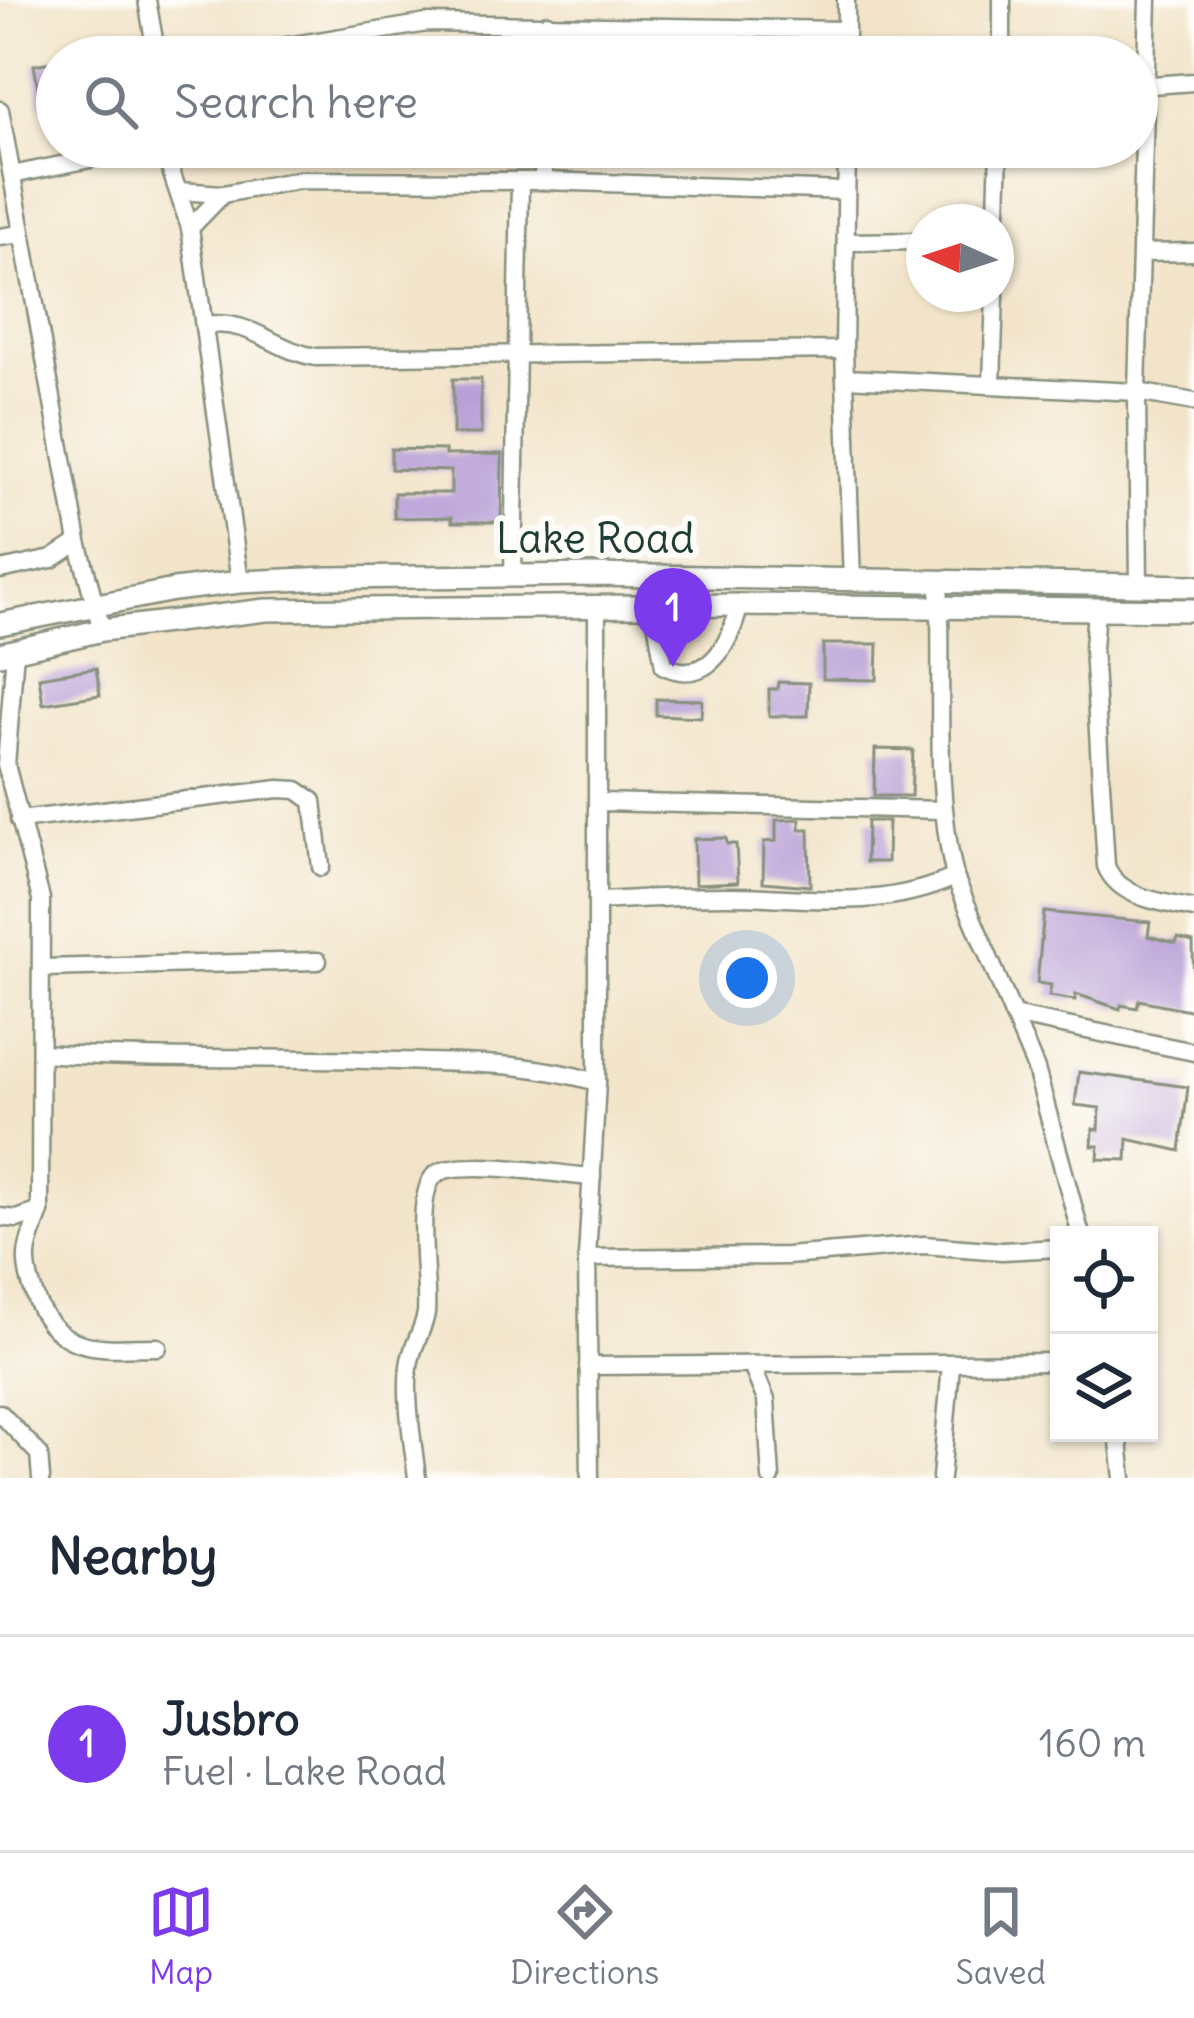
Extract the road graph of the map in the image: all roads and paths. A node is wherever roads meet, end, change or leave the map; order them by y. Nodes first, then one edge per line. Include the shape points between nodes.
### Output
1 (147, 0) edge
2 (846, 0) edge
3 (1001, 0) edge
4 (1148, 0) edge
5 (547, 23) junction
6 (844, 30) junction
7 (154, 36) edge
8 (348, 36) edge
9 (547, 36) edge
10 (844, 36) edge
11 (1001, 36) edge
12 (1145, 36) edge
13 (1194, 82) edge
14 (1158, 85) edge
15 (0, 110) edge
16 (44, 168) edge
17 (171, 168) edge
18 (543, 168) edge
19 (847, 168) edge
20 (999, 168) edge
21 (1141, 168) edge
22 (11, 175) junction
23 (520, 181) junction
24 (543, 181) junction
25 (179, 191) junction
26 (846, 191) junction
27 (223, 194) junction
28 (998, 204) edge
29 (190, 228) junction
30 (21, 235) junction
31 (0, 237) edge
32 (846, 242) junction
33 (906, 242) edge
34 (1194, 252) edge
35 (1142, 254) junction
36 (994, 312) edge
37 (204, 326) junction
38 (844, 350) junction
39 (518, 354) junction
40 (844, 378) junction
41 (992, 382) junction
42 (1137, 392) junction
43 (1194, 402) edge
44 (78, 542) junction
45 (0, 570) edge
46 (513, 576) junction
47 (240, 581) junction
48 (852, 582) junction
49 (939, 583) junction
50 (1139, 586) junction
51 (1194, 586) edge
52 (96, 602) junction
53 (740, 605) junction
54 (660, 606) junction
55 (597, 608) junction
56 (940, 608) junction
57 (1096, 610) junction
58 (1194, 610) edge
59 (0, 624) edge
60 (102, 630) junction
61 (7, 652) edge
62 (599, 802) junction
63 (943, 810) junction
64 (19, 820) junction
65 (321, 867) dead end
66 (955, 877) junction
67 (598, 901) junction
68 (1194, 910) edge
69 (318, 961) dead end
70 (43, 968) junction
71 (1013, 1015) junction
72 (1194, 1052) edge
73 (41, 1053) junction
74 (597, 1082) junction
75 (592, 1177) junction
76 (40, 1211) junction
77 (0, 1217) edge
78 (1079, 1226) edge
79 (1050, 1248) edge
80 (587, 1258) junction
81 (158, 1347) dead end
82 (1050, 1362) edge
83 (951, 1365) junction
84 (588, 1366) junction
85 (752, 1366) junction
86 (0, 1413) edge
87 (1119, 1442) edge
88 (41, 1478) edge
89 (417, 1478) edge
90 (590, 1478) edge
91 (771, 1478) edge
92 (941, 1478) edge
93 (1123, 1478) edge

1 - 7 street
2 - 6 street
3 - 11 street
4 - 12 street
5 - 6 street
5 - 8 street via 427,23
5 - 9 street
6 - 10 street
13 - 14 street
15 - 22 street
16 - 22 street
17 - 25 street
18 - 24 street
19 - 26 street
20 - 28 street
21 - 35 street
22 - 30 street
23 - 24 street
23 - 27 street via 298,180
23 - 39 street
24 - 26 street
25 - 27 street
25 - 29 street
26 - 32 street
27 - 29 street
29 - 37 street
30 - 31 street
30 - 44 street
32 - 33 street
32 - 38 street
34 - 35 street
35 - 42 street
36 - 41 street
37 - 39 street via 238,325 316,357
37 - 47 street
38 - 39 street
38 - 40 street
39 - 46 street
40 - 41 street
40 - 48 street
41 - 42 street
42 - 43 street
42 - 50 street
44 - 45 street via 52,559
44 - 52 street
46 - 47 main road, Lake Road
46 - 48 main road, Lake Road
47 - 52 main road, Lake Road
48 - 49 main road, Lake Road
49 - 50 main road, Lake Road
49 - 56 street
50 - 51 main road, Lake Road
52 - 59 main road, Lake Road
52 - 60 street
53 - 54 main road, Lake Road
53 - 54 street via 721,652 702,670 685,671 664,666
53 - 56 main road, Lake Road
54 - 55 main road, Lake Road
55 - 60 main road, Lake Road via 266,610
55 - 62 street
56 - 57 main road, Lake Road
56 - 63 street
57 - 58 main road, Lake Road
57 - 68 street via 1106,866 1126,891
60 - 61 main road, Lake Road
61 - 64 street via 6,765
62 - 63 street
62 - 67 street
63 - 66 street
64 - 65 street via 297,790 314,800
64 - 70 street via 41,899
66 - 67 street via 887,899
66 - 71 street
67 - 74 street
69 - 70 street
70 - 73 street
71 - 72 street
71 - 78 street
73 - 74 street via 488,1062
73 - 76 street
74 - 75 street
75 - 80 street
75 - 89 street via 490,1166 441,1171 430,1183 426,1312 408,1370
76 - 77 street
76 - 81 street via 26,1254 44,1317 64,1340
79 - 80 street via 923,1245
80 - 84 street
82 - 83 street
83 - 85 street
83 - 92 street
84 - 85 street
84 - 90 street
85 - 91 street via 766,1400
86 - 88 street via 39,1454
87 - 93 street

